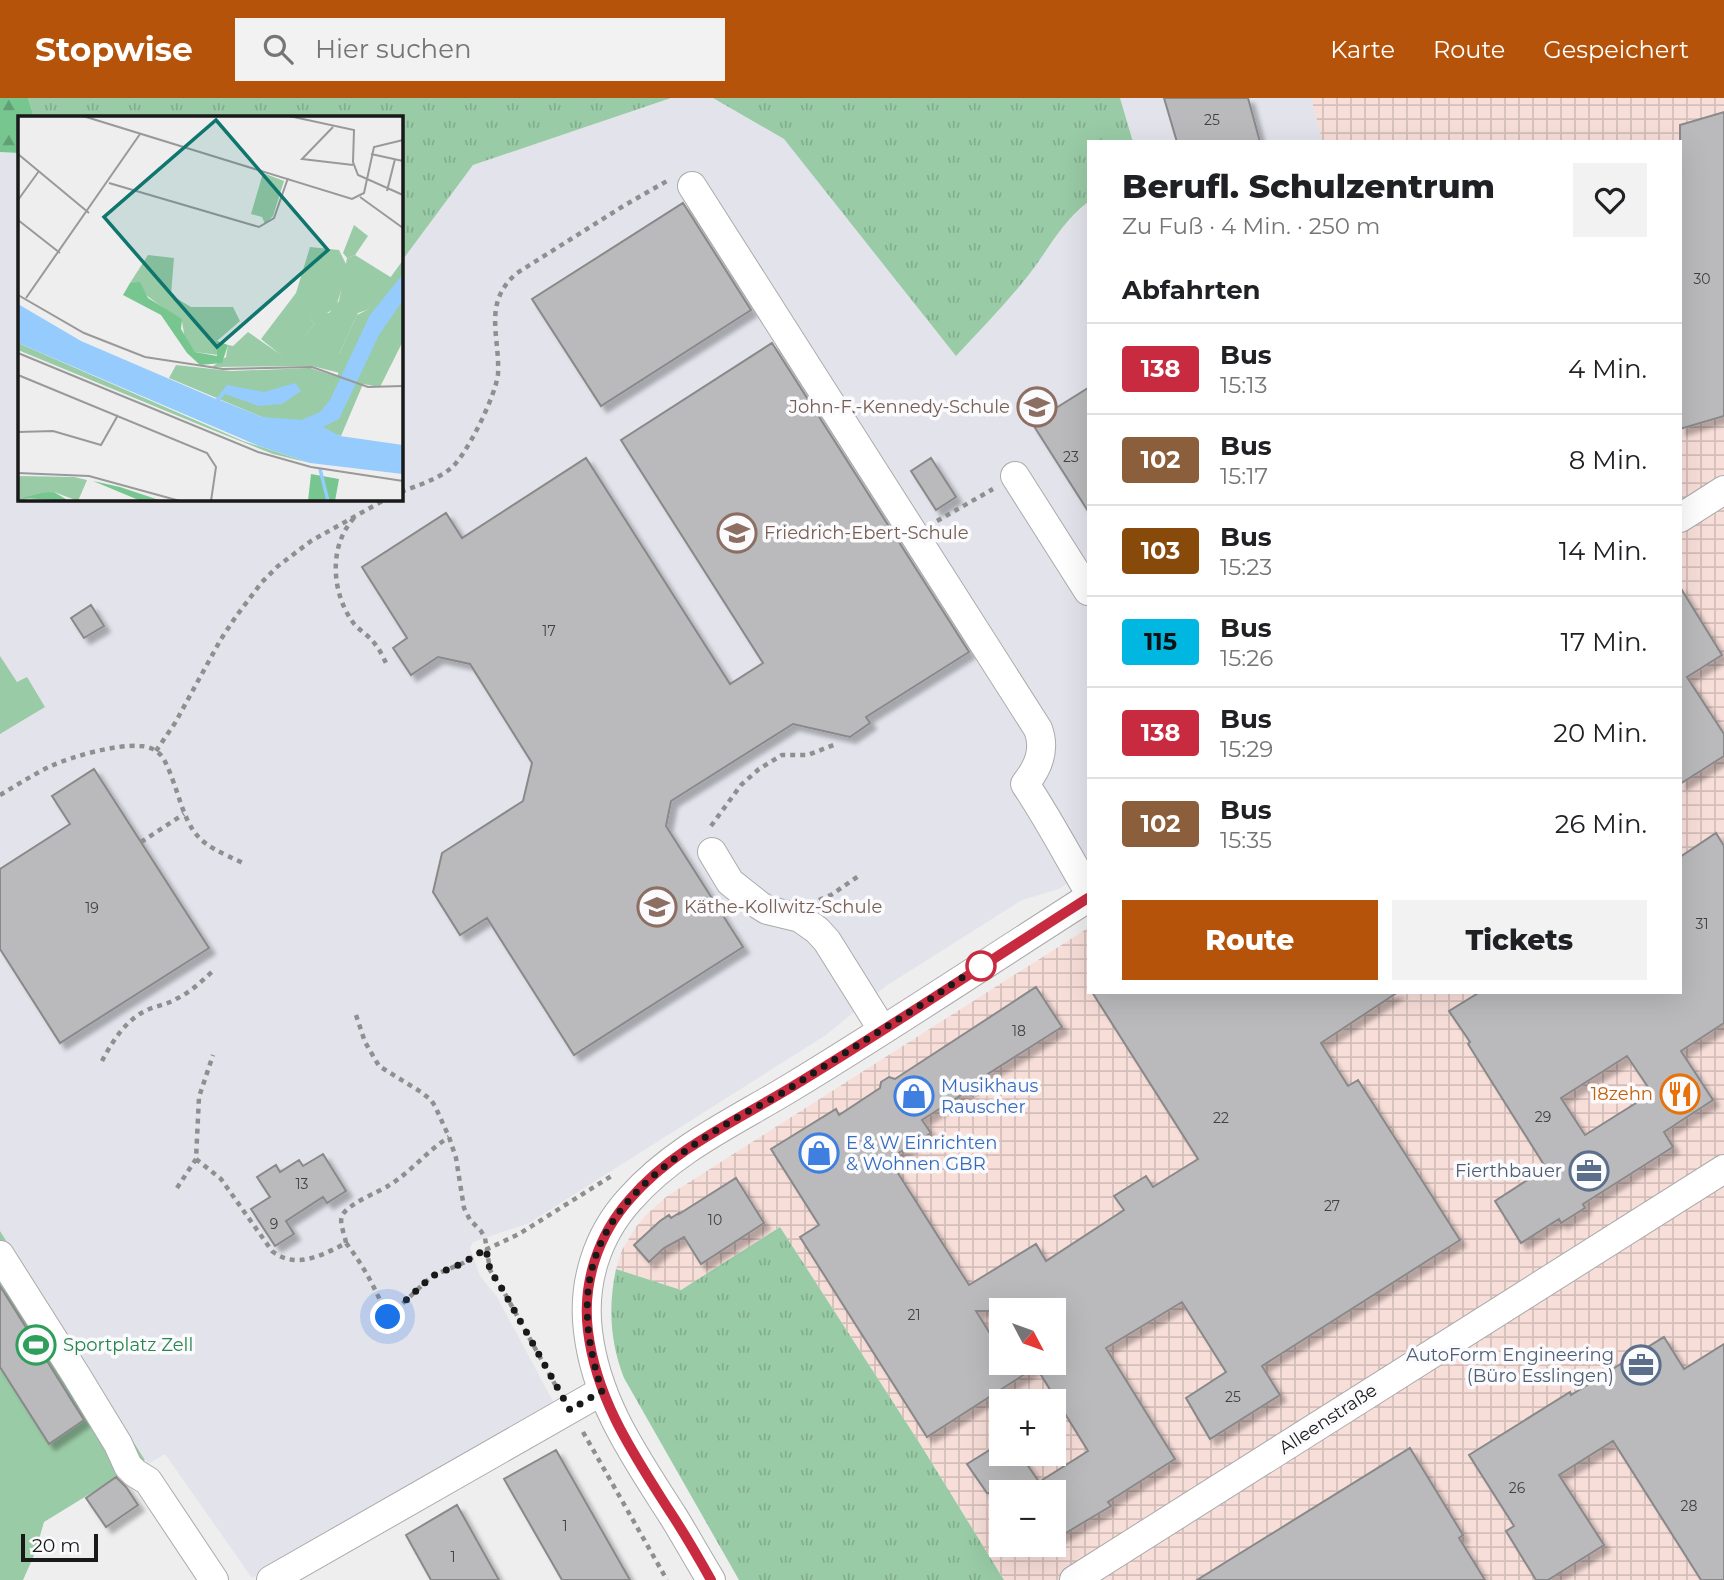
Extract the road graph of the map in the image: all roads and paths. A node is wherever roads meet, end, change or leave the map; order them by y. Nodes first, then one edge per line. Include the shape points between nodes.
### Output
1 (692, 186) joint
2 (1015, 477) joint
3 (1724, 490) edge
4 (402, 492) edge
5 (384, 500) edge
6 (357, 514) junction
7 (1682, 517) edge
8 (912, 534) junction
9 (1087, 589) edge
10 (386, 663) dead end
11 (836, 744) dead end
12 (156, 751) junction
13 (0, 795) edge
14 (184, 814) junction
15 (141, 842) dead end
16 (712, 852) joint
17 (243, 863) dead end
18 (860, 875) dead end
19 (1087, 888) edge
20 (1087, 899) edge
21 (781, 913) junction
22 (215, 968) dead end
23 (356, 1015) dead end
24 (883, 1029) junction
25 (213, 1055) dead end
26 (103, 1061) dead end
27 (449, 1137) junction
28 (195, 1159) junction
29 (1724, 1169) edge
30 (177, 1188) dead end
31 (346, 1243) junction
32 (486, 1249) junction
33 (0, 1255) edge
34 (388, 1317) junction
35 (394, 1333) dead end
36 (602, 1391) junction
37 (570, 1410) junction
38 (215, 1580) edge
39 (271, 1580) edge
40 (667, 1580) edge
41 (711, 1580) edge
42 (1074, 1580) edge

1 - 4 path via 681,178 671,179 506,284 495,315 497,380 470,442 449,470
1 - 8 street
2 - 8 path
2 - 9 street
3 - 7 street
5 - 6 path
6 - 10 path via 338,545 337,585 350,618 375,643
6 - 12 path via 295,552 262,582 221,639
8 - 19 street via 1038,729 1039,761 1025,784
11 - 16 path via 808,755 782,755 752,774 702,836
12 - 13 path via 138,745 77,757 48,767
12 - 14 path via 167,767
14 - 15 path
14 - 17 path via 201,840
16 - 21 street via 733,886 763,908
18 - 21 path via 825,898
20 - 24 street
21 - 24 street via 800,918 822,935
22 - 26 path via 184,995 133,1019
23 - 27 path via 376,1062 427,1096
24 - 36 street via 686,1150 656,1172 617,1215 593,1263 587,1294 588,1331
25 - 28 path via 199,1097
27 - 31 path via 394,1182 344,1212
27 - 32 path via 464,1208 484,1234
28 - 30 path
28 - 31 path via 222,1179 277,1255 301,1260
29 - 42 street, Alleenstraße
31 - 34 path
32 - 34 path via 432,1276
32 - 37 path via 490,1270
33 - 38 street via 128,1466 148,1481
34 - 35 path
36 - 37 street
36 - 41 street via 627,1444
37 - 39 street
37 - 40 path

